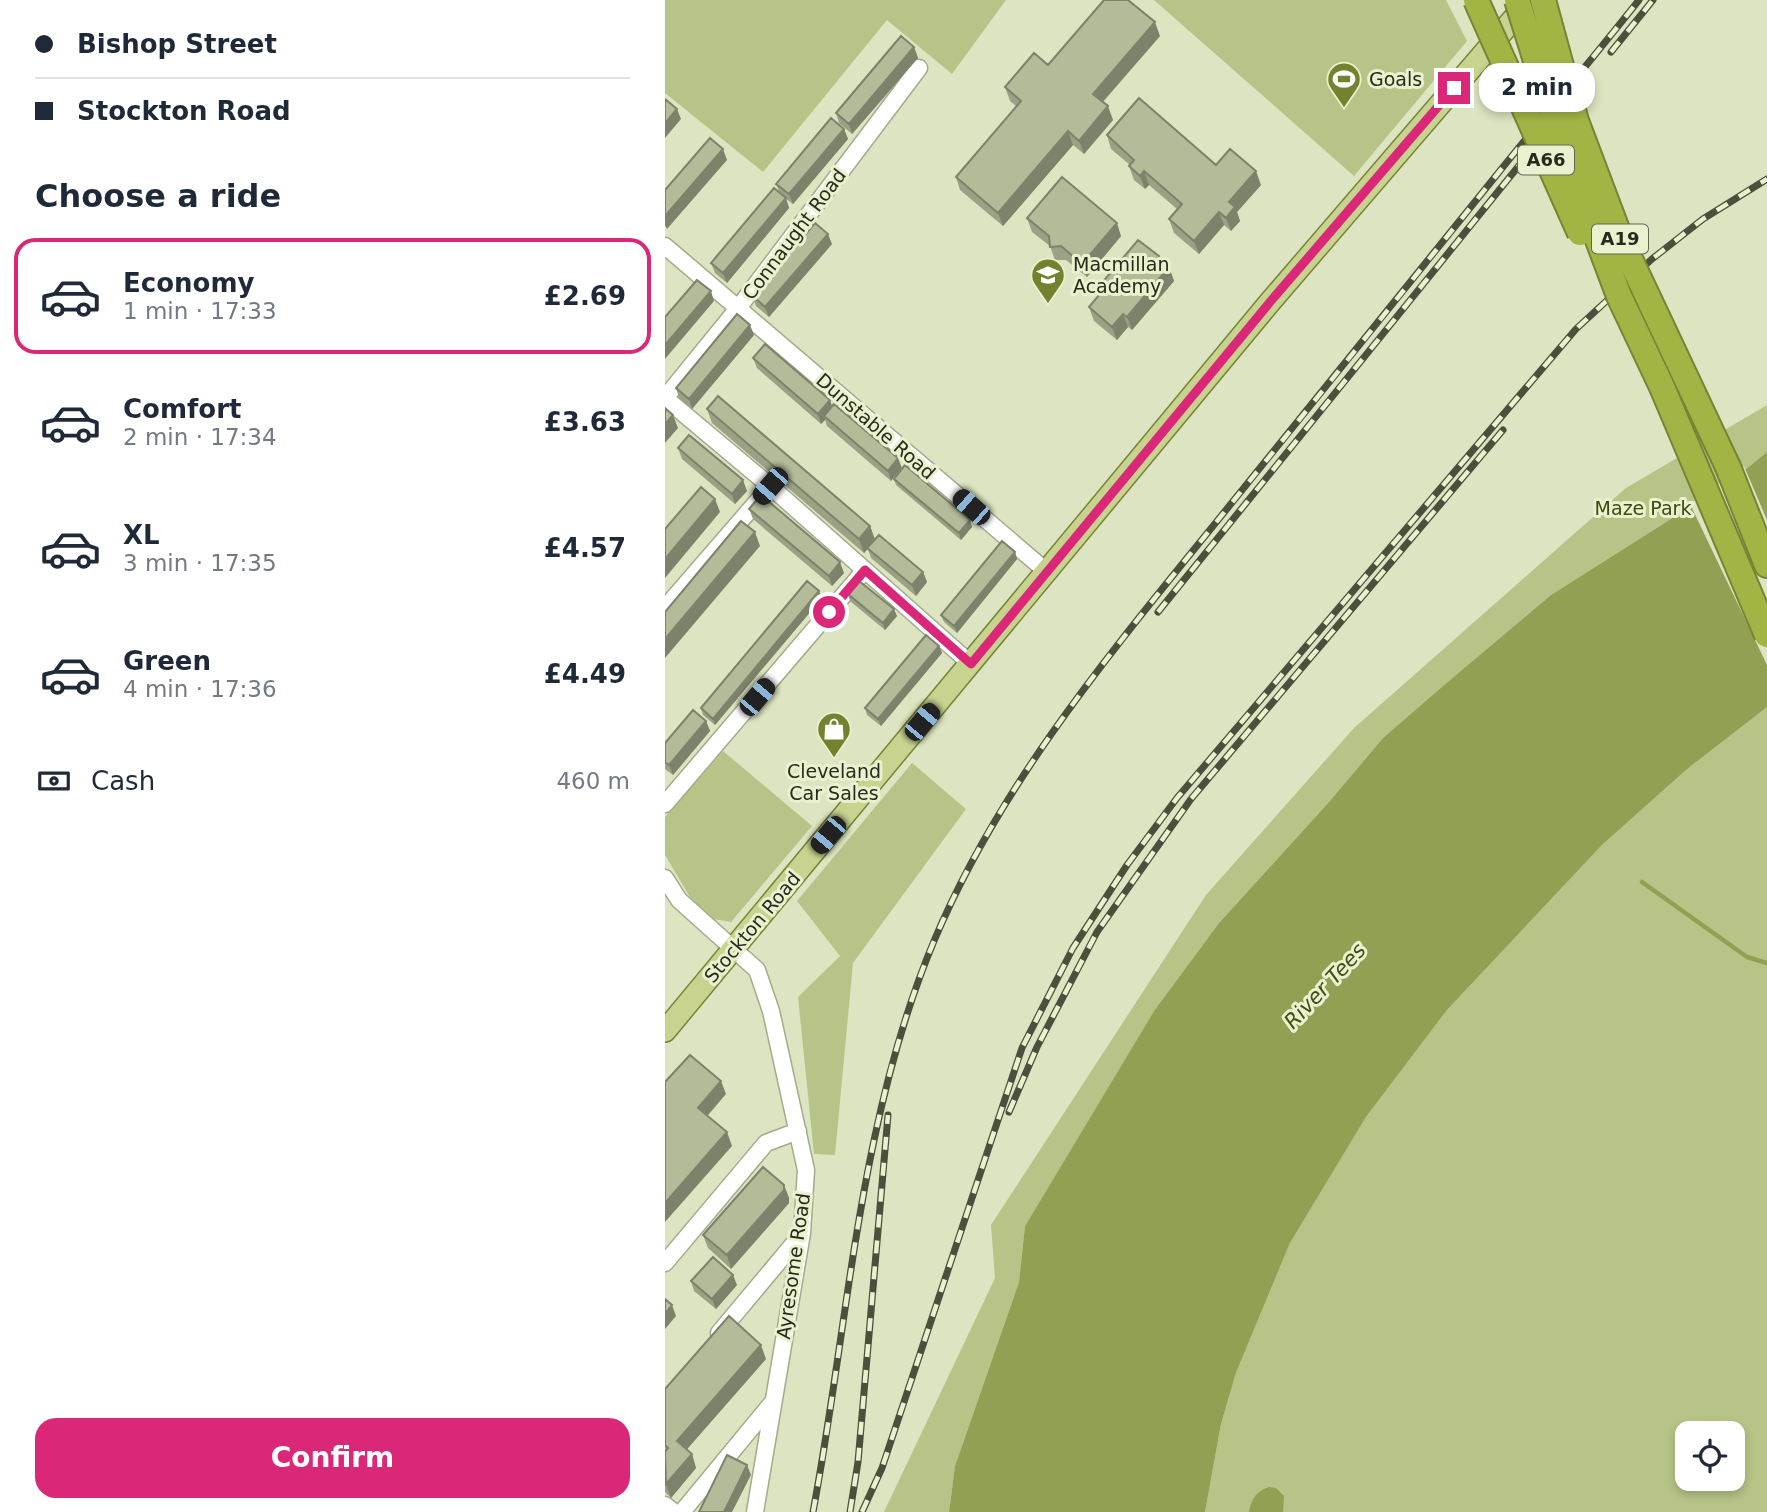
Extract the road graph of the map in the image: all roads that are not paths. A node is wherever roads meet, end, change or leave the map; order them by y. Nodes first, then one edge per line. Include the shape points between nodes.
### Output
1 (1476, 0) edge
2 (1517, 0) edge
3 (1529, 0) edge
4 (1543, 0) edge
5 (919, 68) dead end
6 (665, 246) edge
7 (1619, 296) junction
8 (739, 307) junction
9 (665, 398) edge
10 (770, 486) junction
11 (1767, 565) edge
12 (865, 570) junction
13 (1046, 571) junction
14 (665, 608) edge
15 (1767, 635) edge
16 (971, 664) junction
17 (665, 804) edge
18 (665, 878) edge
19 (734, 949) junction
20 (671, 1024) edge
21 (798, 1130) junction
22 (802, 1233) junction
23 (665, 1262) edge
24 (708, 1346) edge
25 (772, 1403) junction
26 (665, 1505) edge
27 (674, 1512) edge
28 (682, 1512) edge
29 (755, 1512) edge

1 - 7 highway, A66, bridge via 1583,240
2 - 7 highway, A19, bridge via 1563,147
3 - 13 main road, Stockton Road
4 - 11 highway, A19, bridge via 1576,121 1621,240 1728,467
5 - 8 street, Connaught Road
6 - 8 street, Dunstable Road
7 - 15 highway, A19, bridge
8 - 9 street, Connaught Road
8 - 13 street, Dunstable Road
9 - 10 street
10 - 12 street
10 - 14 street
12 - 16 street
12 - 17 street
13 - 16 main road, Stockton Road
16 - 19 main road, Stockton Road
18 - 19 street, Ayresome Road via 679,900
19 - 20 main road, Stockton Road
19 - 21 street, Ayresome Road via 757,970
21 - 22 street, Ayresome Road via 806,1170
21 - 23 street via 767,1143
22 - 24 street
22 - 25 street, Ayresome Road
25 - 28 street
25 - 29 street, Ayresome Road
26 - 27 street

